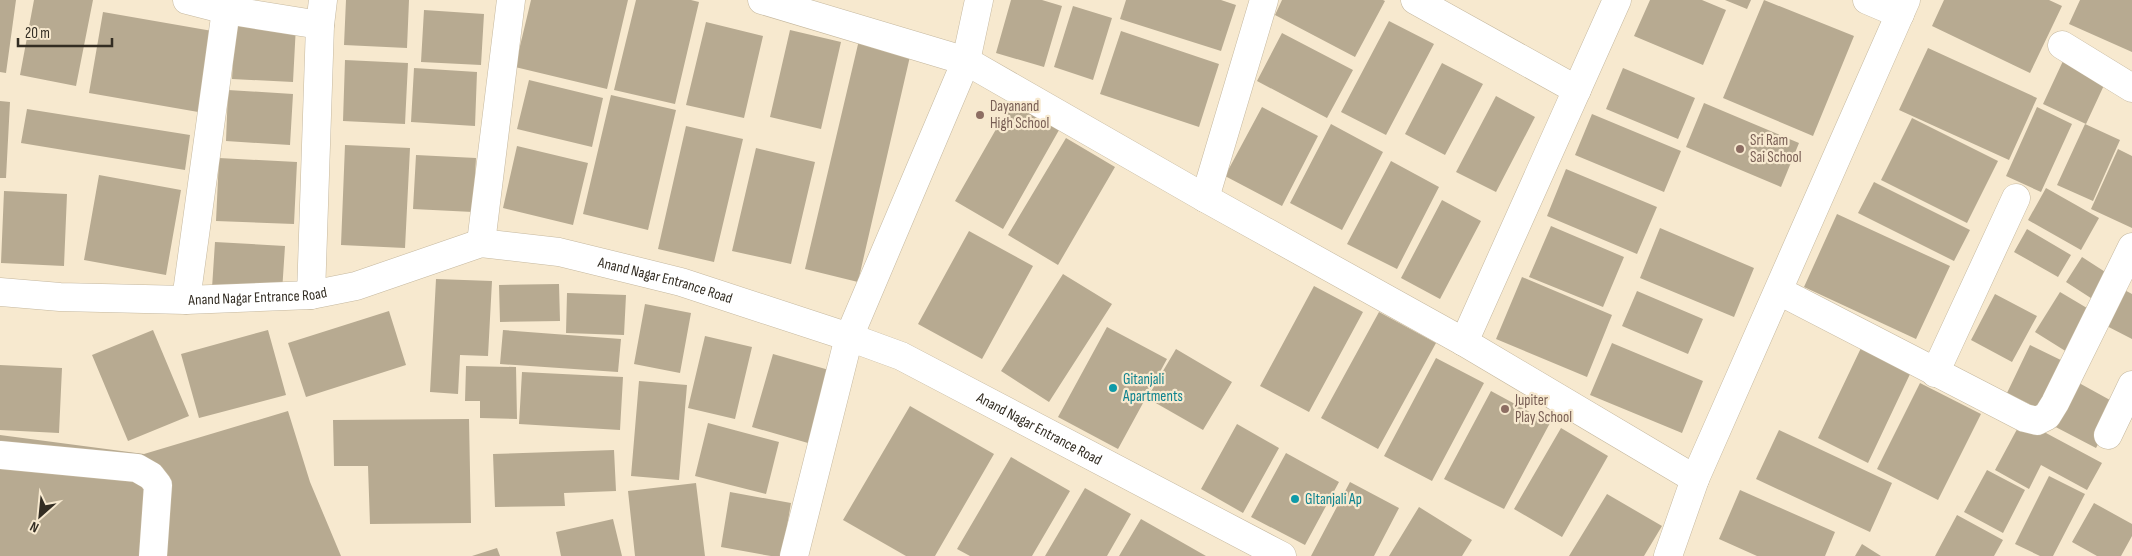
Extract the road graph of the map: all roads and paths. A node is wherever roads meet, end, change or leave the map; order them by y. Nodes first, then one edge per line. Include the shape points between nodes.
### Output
1 (187, 0) edge
2 (511, 0) edge
3 (762, 0) edge
4 (979, 0) edge
5 (1264, 0) edge
6 (1414, 0) edge
7 (1617, 0) edge
8 (1866, 0) edge
9 (1903, 7) edge
10 (226, 10) junction
11 (321, 12) edge
12 (2062, 45) dead end
13 (966, 61) junction
14 (2132, 88) edge
15 (1577, 90) junction
16 (1205, 198) junction
17 (2016, 198) dead end
18 (481, 243) junction
19 (2132, 247) edge
20 (1779, 291) junction
21 (0, 292) edge
22 (311, 295) junction
23 (186, 300) junction
24 (849, 337) junction
25 (1464, 342) junction
26 (1935, 372) junction
27 (2132, 386) edge
28 (2108, 435) dead end
29 (0, 455) edge
30 (1696, 479) junction
31 (153, 556) edge
32 (794, 556) edge
33 (1282, 556) edge
34 (1668, 556) edge

1 - 10 street
2 - 18 street
3 - 13 street
4 - 13 street
5 - 16 street
6 - 15 street
7 - 15 street
8 - 9 street
9 - 20 street
10 - 11 street
10 - 23 street
11 - 22 street
12 - 14 street
13 - 16 street
13 - 24 street
15 - 25 street
16 - 25 street
17 - 26 street
18 - 22 street, Anand Nagar Entrance Road via 356,286
18 - 24 street, Anand Nagar Entrance Road via 559,252 681,282
19 - 26 street via 2048,416 2037,421 2025,418
20 - 26 street
20 - 30 street
21 - 23 street, Anand Nagar Entrance Road
22 - 23 street, Anand Nagar Entrance Road
24 - 32 street
24 - 33 street, Anand Nagar Entrance Road via 901,356
25 - 30 street
27 - 28 street
29 - 31 street via 137,468 151,476 158,485
30 - 34 street

